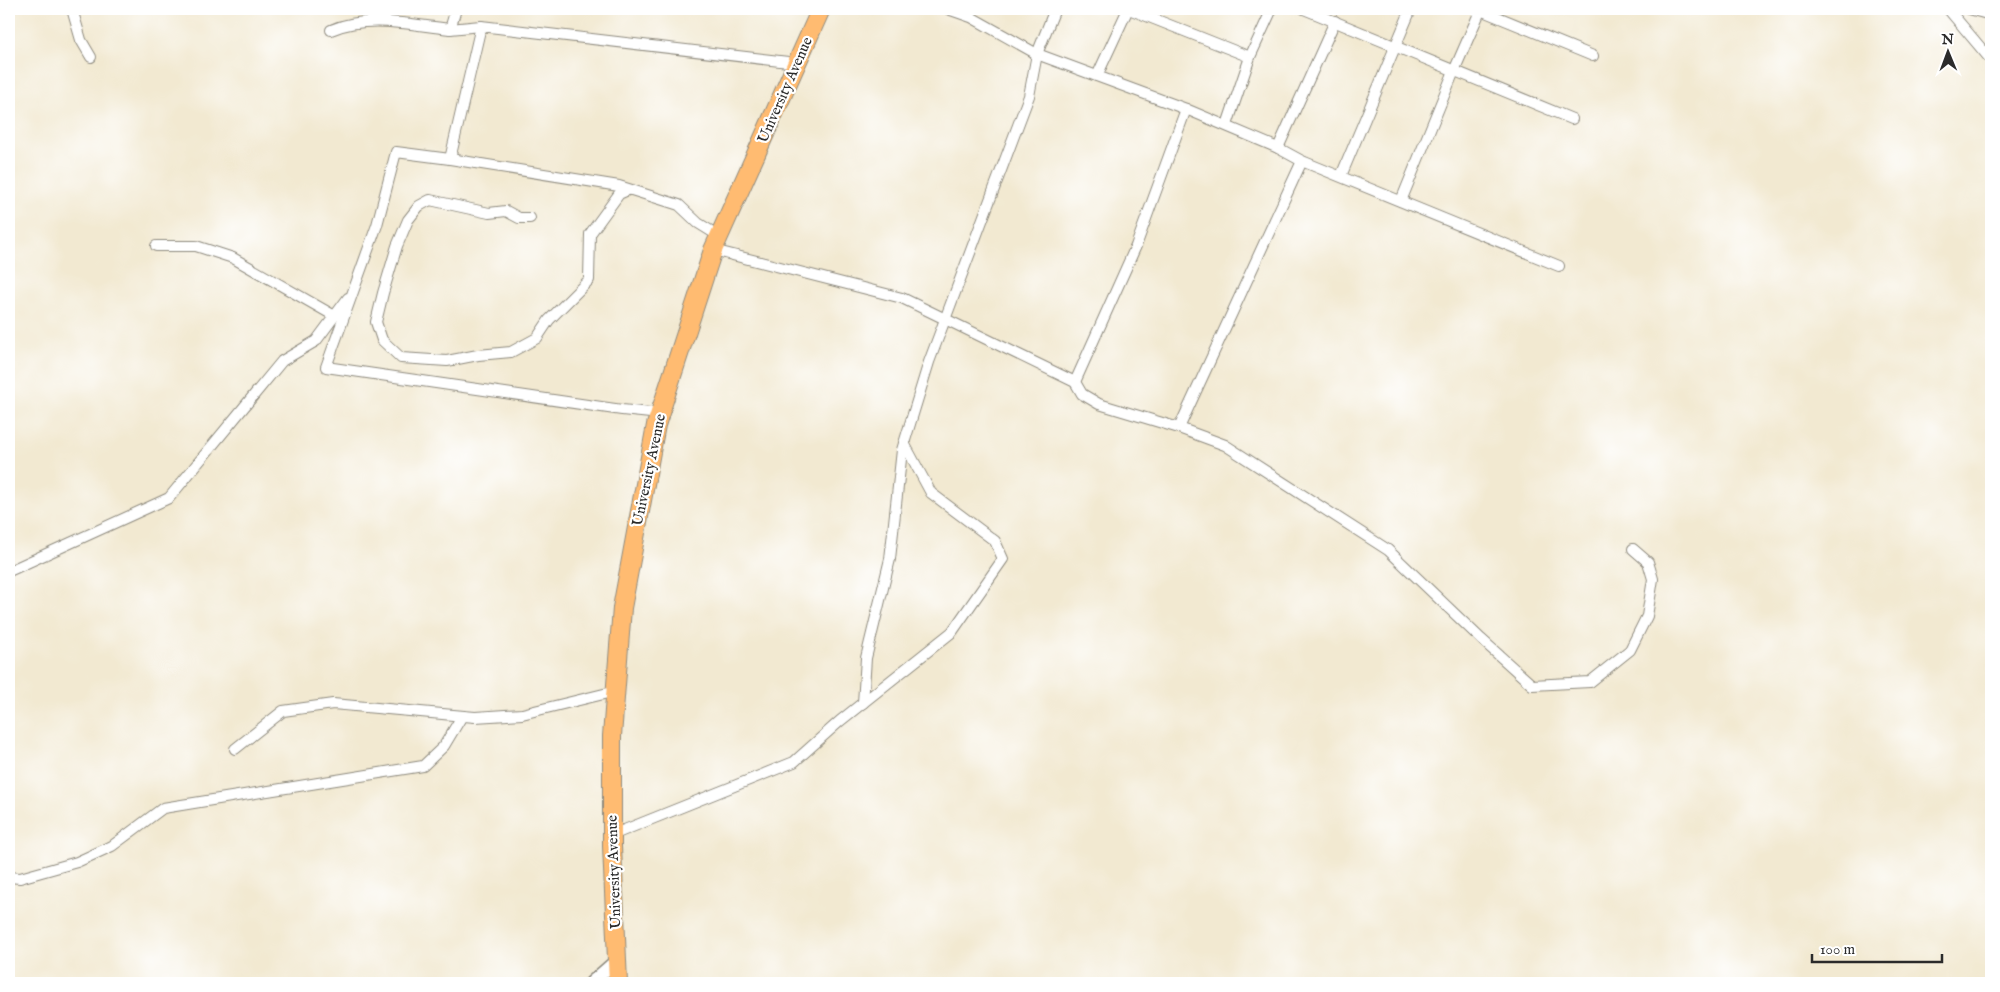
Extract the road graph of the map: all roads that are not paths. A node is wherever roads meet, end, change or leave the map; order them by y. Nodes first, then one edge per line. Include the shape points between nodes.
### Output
1 (72, 9) edge
2 (456, 9) edge
3 (821, 9) edge
4 (948, 9) edge
5 (1055, 9) edge
6 (1128, 9) edge
7 (1272, 9) edge
8 (1304, 9) edge
9 (1411, 9) edge
10 (1480, 9) edge
11 (1948, 9) edge
12 (1969, 9) edge
13 (972, 13) edge
14 (1991, 15) edge
15 (1335, 21) junction
16 (481, 26) junction
17 (450, 29) junction
18 (331, 30) dead end
19 (1395, 47) junction
20 (1037, 54) junction
21 (1593, 56) dead end
22 (90, 57) dead end
23 (1250, 58) junction
24 (1991, 60) edge
25 (797, 63) junction
26 (1454, 71) junction
27 (1097, 76) junction
28 (1186, 109) junction
29 (1572, 119) dead end
30 (1227, 126) junction
31 (1278, 148) junction
32 (450, 159) junction
33 (1302, 161) junction
34 (1341, 176) junction
35 (628, 190) junction
36 (1401, 201) junction
37 (530, 218) dead end
38 (716, 243) junction
39 (156, 246) dead end
40 (1559, 266) dead end
41 (354, 292) junction
42 (333, 315) junction
43 (945, 319) junction
44 (1074, 382) junction
45 (660, 414) junction
46 (1179, 428) junction
47 (904, 443) junction
48 (1633, 549) dead end
49 (9, 571) edge
50 (616, 690) junction
51 (863, 704) junction
52 (462, 716) junction
53 (235, 748) dead end
54 (612, 835) junction
55 (9, 877) edge
56 (616, 960) junction
57 (591, 983) edge
58 (618, 983) edge

1 - 22 street
2 - 17 street
3 - 25 highway, University Avenue
4 - 13 street
5 - 20 street
6 - 23 street
6 - 27 street
7 - 23 street
8 - 15 street
9 - 19 street
10 - 21 street
10 - 26 street
11 - 24 street
12 - 14 street
13 - 20 street
15 - 19 street
15 - 31 street
16 - 17 street
16 - 25 street
16 - 32 street
17 - 18 street via 365,20
19 - 26 street
19 - 34 street
20 - 27 street
20 - 43 street via 1029,96
23 - 30 street
25 - 38 highway, University Avenue
26 - 29 street
26 - 36 street
27 - 28 street
28 - 30 street
28 - 44 street via 1136,246
30 - 31 street
31 - 33 street
32 - 35 street
32 - 41 street via 396,152 378,225
33 - 34 street
33 - 46 street
34 - 36 street
35 - 37 street via 619,194 590,234 589,280 549,320 537,338 510,352 447,362 401,358 382,340 376,322 383,293 404,228 419,206 430,200 488,213 506,211 519,218
35 - 38 street via 679,205
36 - 40 street
38 - 43 street via 902,298
38 - 45 highway, University Avenue
39 - 42 street via 196,246 232,258
41 - 42 street
41 - 45 street via 326,367
42 - 49 street via 316,341 282,362 169,498
43 - 44 street
43 - 47 street
44 - 46 street via 1082,394 1099,404
45 - 50 highway, University Avenue via 622,608
46 - 48 street via 1225,445 1388,550 1532,685 1590,682 1630,650 1647,616 1653,579 1648,562
47 - 51 street via 890,558 866,658
47 - 51 street via 930,493 995,541 1002,559 952,632
50 - 52 street via 522,714
50 - 54 highway, University Avenue via 612,736
51 - 54 street via 794,762
52 - 53 street via 333,704 303,708 283,711
52 - 55 street via 444,746 423,766 163,808 112,846 77,862 20,878
54 - 56 highway, University Avenue
56 - 57 street
56 - 58 highway, University Avenue

